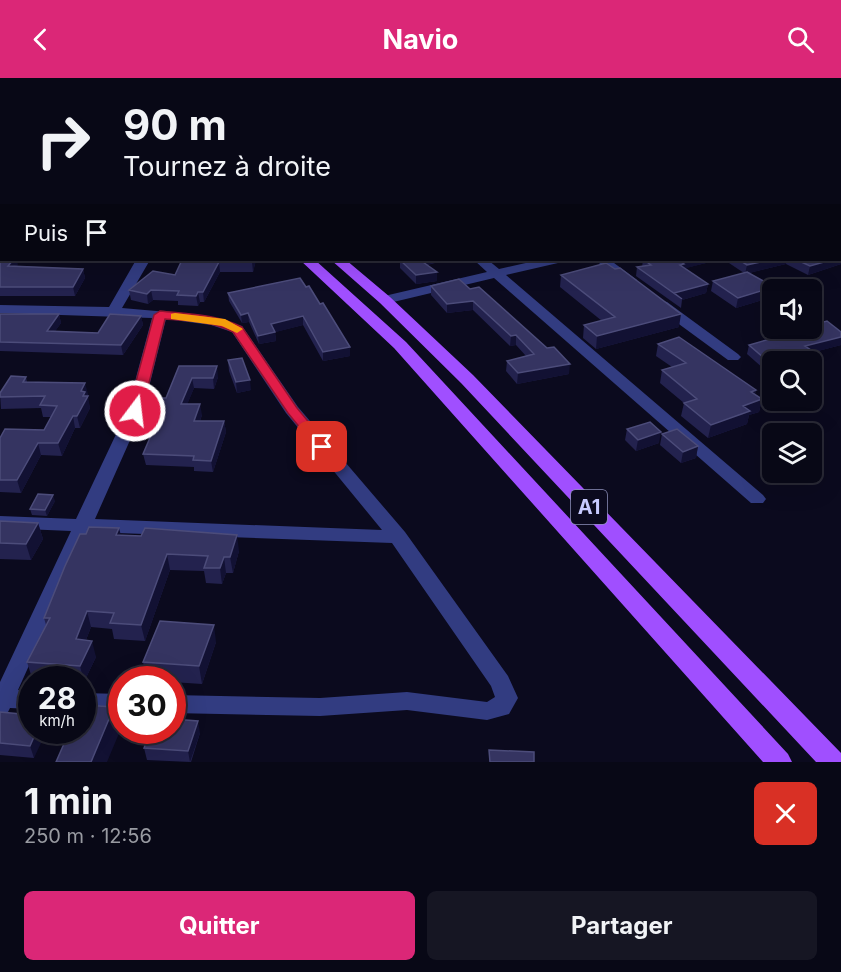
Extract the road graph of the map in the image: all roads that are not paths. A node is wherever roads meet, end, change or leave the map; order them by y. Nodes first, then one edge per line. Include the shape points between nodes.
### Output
1 (142, 261) edge
2 (308, 261) edge
3 (339, 261) edge
4 (482, 261) edge
5 (550, 261) edge
6 (603, 261) edge
7 (497, 273) junction
8 (385, 300) junction
9 (0, 309) edge
10 (114, 310) junction
11 (160, 315) junction
12 (733, 357) dead end
13 (757, 499) dead end
14 (0, 522) edge
15 (82, 524) junction
16 (398, 537) junction
17 (18, 701) edge
18 (2, 702) edge
19 (186, 704) edge
20 (779, 762) edge
21 (833, 762) edge

1 - 10 street
2 - 20 main road, A1 via 400,345
3 - 8 main road, A1
4 - 7 street
5 - 7 street
6 - 12 street
7 - 8 street
7 - 13 street
8 - 21 main road, A1 via 476,388
9 - 10 street
10 - 11 street
11 - 15 street via 135,411
11 - 16 street via 207,319 237,329 292,411
14 - 15 street
15 - 16 street
15 - 18 street
16 - 19 street via 500,682 507,698 501,707 487,711 407,701 320,707
17 - 18 street

